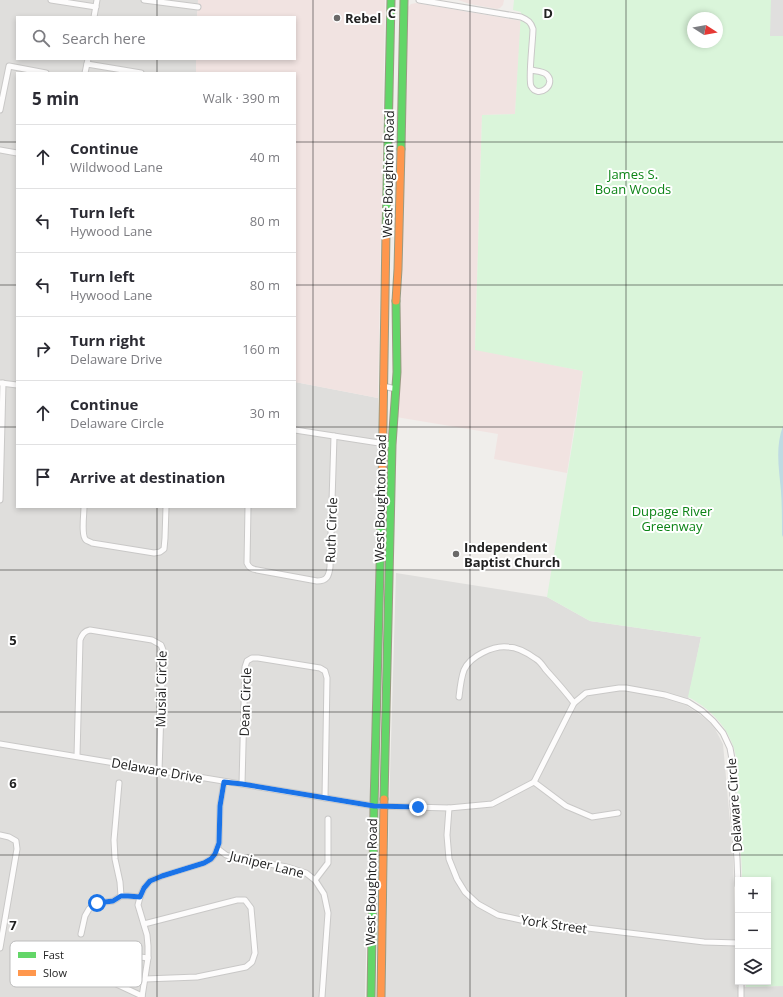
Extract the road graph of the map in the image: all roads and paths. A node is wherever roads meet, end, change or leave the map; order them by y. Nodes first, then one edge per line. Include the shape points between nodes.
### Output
1 (51, 0) edge
2 (97, 0) edge
3 (144, 0) edge
4 (391, 0) edge
5 (404, 0) edge
6 (419, 0) edge
7 (96, 7) junction
8 (198, 7) dead end
9 (94, 16) edge
10 (87, 62) edge
11 (531, 70) junction
12 (41, 72) edge
13 (85, 72) edge
14 (136, 72) edge
15 (0, 110) edge
16 (0, 150) edge
17 (16, 152) edge
18 (1, 383) edge
19 (16, 385) edge
20 (383, 386) junction
21 (396, 389) junction
22 (296, 430) edge
23 (334, 436) junction
24 (383, 444) junction
25 (392, 445) junction
26 (0, 500) edge
27 (84, 508) edge
28 (166, 508) edge
29 (248, 508) edge
30 (381, 520) junction
31 (391, 523) junction
32 (459, 697) dead end
33 (574, 703) junction
34 (0, 744) edge
35 (77, 756) junction
36 (159, 771) junction
37 (118, 782) dead end
38 (224, 782) junction
39 (534, 782) junction
40 (242, 784) junction
41 (325, 798) junction
42 (374, 806) junction
43 (385, 806) junction
44 (449, 808) junction
45 (618, 813) dead end
46 (328, 819) dead end
47 (0, 836) edge
48 (218, 849) junction
49 (738, 877) edge
50 (314, 880) junction
51 (121, 896) junction
52 (140, 897) junction
53 (144, 924) junction
54 (1, 930) edge
55 (81, 934) dead end
56 (735, 943) edge
57 (0, 948) edge
58 (142, 957) edge
59 (148, 958) junction
60 (145, 979) junction
61 (741, 985) edge
62 (122, 987) edge
63 (142, 996) edge
64 (322, 997) edge
65 (371, 997) edge
66 (382, 997) edge
67 (741, 997) edge

1 - 7 street
2 - 7 street
3 - 8 street
4 - 20 main road, West Boughton Road
5 - 21 main road, West Boughton Road
6 - 11 street via 528,20 533,29
7 - 9 street
10 - 13 street
10 - 14 street
11 - 11 street via 532,87 540,92 546,89 550,81 547,75
12 - 15 street via 9,66
16 - 17 street
18 - 19 street
18 - 26 street
20 - 21 street
20 - 24 main road, West Boughton Road
21 - 25 main road, West Boughton Road
22 - 23 street
23 - 24 street
23 - 29 street, Ruth Circle via 330,567 326,578 317,581 249,567
24 - 25 street
24 - 30 main road, West Boughton Road
25 - 31 main road, West Boughton Road
27 - 28 street via 84,539 87,541 154,553 164,549
30 - 31 street
30 - 42 main road, West Boughton Road
31 - 43 main road, West Boughton Road
32 - 33 street via 461,681 470,660 495,648 508,647 537,659
33 - 39 street
33 - 49 street, Delaware Circle via 586,693 626,688 665,695 688,702 702,710 723,733 730,748
34 - 35 street, Delaware Drive
35 - 36 street, Delaware Drive
35 - 36 street, Musial Circle via 82,634 90,630 152,640 161,645 163,650
36 - 38 street, Delaware Drive
37 - 51 street via 114,840
38 - 40 street, Delaware Drive
38 - 48 street
39 - 44 street via 492,804
39 - 45 street via 566,806 592,817
40 - 41 street, Delaware Drive
40 - 41 street, Dean Circle via 247,661 258,658 320,668 325,671 327,678
41 - 42 street, Delaware Drive
42 - 43 street, Delaware Drive
42 - 65 main road, West Boughton Road
43 - 44 street
43 - 66 main road, West Boughton Road
44 - 56 street, York Street via 449,859 457,879 465,892 478,904 498,915 704,942
46 - 50 street via 328,863
47 - 54 street via 16,841 17,849
48 - 50 street, Juniper Lane via 238,859 287,867 306,873
48 - 52 street via 211,859 204,863 150,881
50 - 64 street, Juniper Lane via 324,894 328,912
51 - 52 street
51 - 55 street via 113,901 97,903 89,909 84,916
52 - 53 street via 138,905
53 - 59 street
53 - 60 street via 245,900 251,908 255,953 252,962 246,967 197,977
54 - 57 street
58 - 59 street
59 - 60 street
60 - 63 street
61 - 67 street
62 - 63 street

